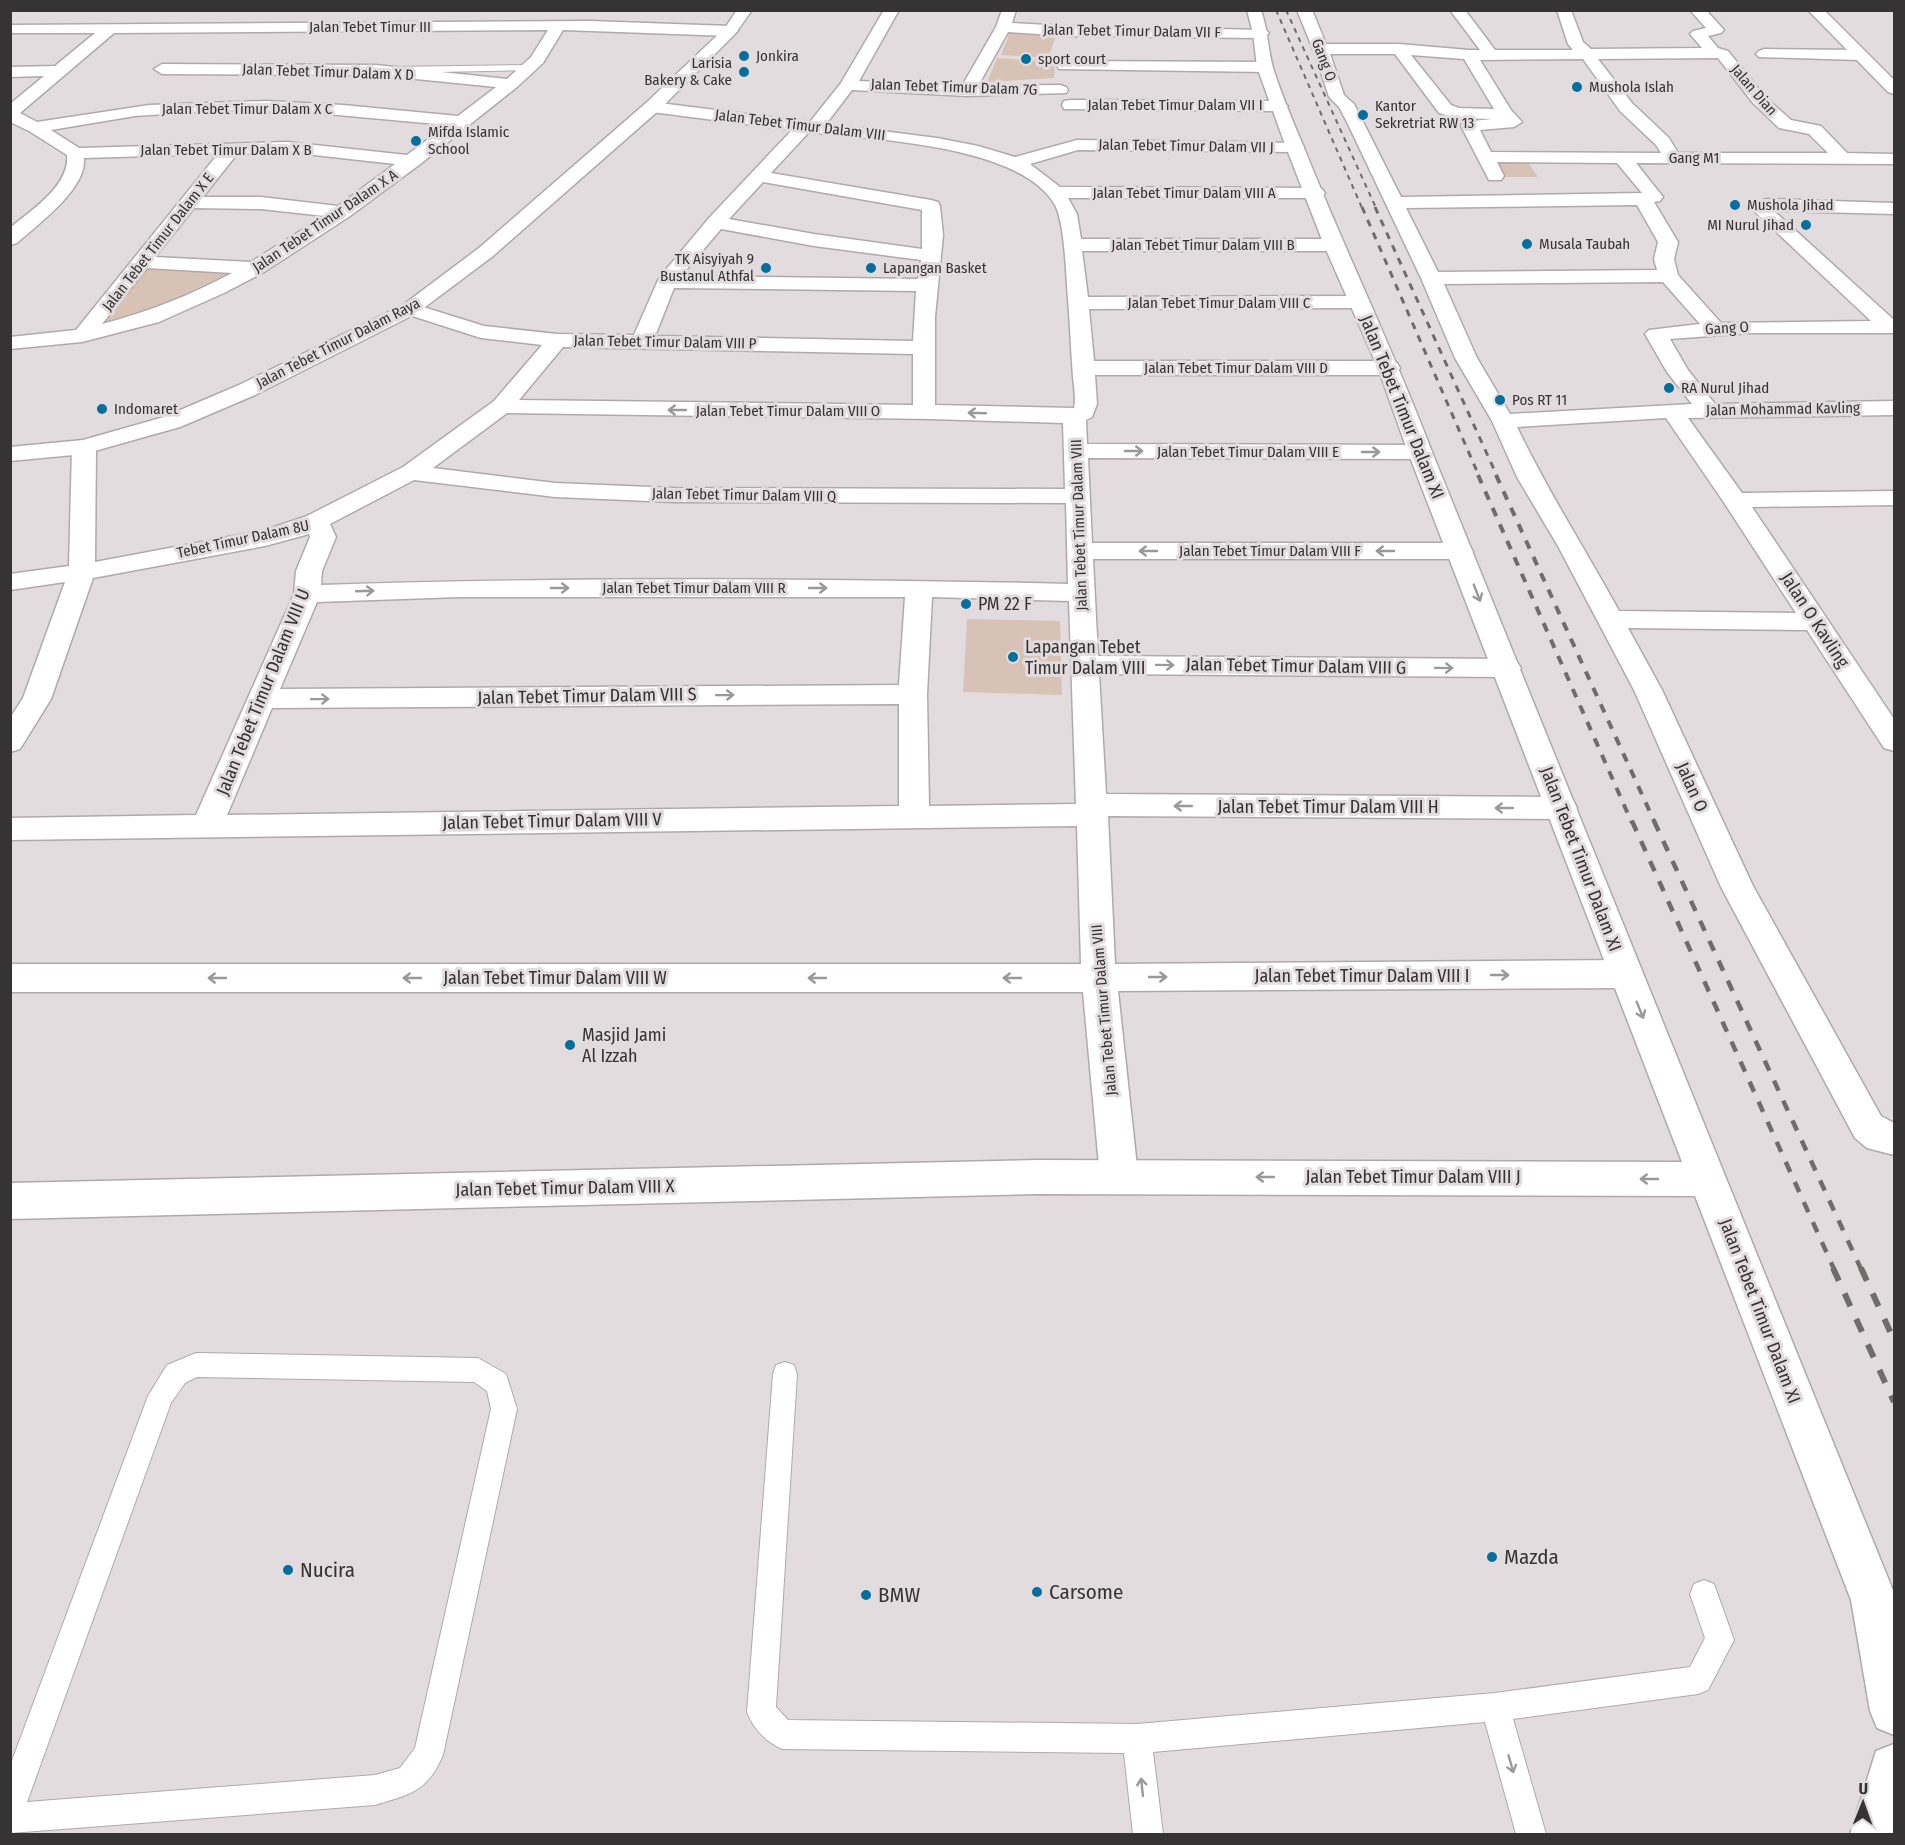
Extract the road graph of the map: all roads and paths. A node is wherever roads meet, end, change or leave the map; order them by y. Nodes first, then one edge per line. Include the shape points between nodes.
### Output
1 (601, 10) edge
2 (745, 10) edge
3 (892, 10) edge
4 (1009, 10) edge
5 (1304, 10) edge
6 (1457, 10) edge
7 (1564, 10) edge
8 (1696, 10) edge
9 (1815, 10) edge
10 (217, 14) dead end
11 (1258, 22) edge
12 (590, 25) junction
13 (558, 26) junction
14 (1003, 27) junction
15 (202, 28) junction
16 (10, 29) edge
17 (109, 29) junction
18 (730, 31) junction
19 (1065, 48) junction
20 (1320, 49) junction
21 (1399, 49) junction
22 (1587, 54) junction
23 (1469, 55) junction
24 (1491, 55) junction
25 (1720, 55) junction
26 (1859, 55) junction
27 (1265, 67) junction
28 (530, 68) junction
29 (376, 70) junction
30 (60, 71) junction
31 (10, 72) edge
32 (511, 84) junction
33 (848, 85) junction
34 (1894, 89) edge
35 (1060, 90) junction
36 (968, 91) junction
37 (1070, 105) junction
38 (1280, 106) junction
39 (652, 107) junction
40 (148, 110) junction
41 (10, 114) edge
42 (1505, 114) junction
43 (460, 121) junction
44 (810, 126) junction
45 (35, 127) junction
46 (1077, 145) junction
47 (233, 147) junction
48 (1296, 147) junction
49 (75, 153) junction
50 (1621, 156) junction
51 (1484, 157) junction
52 (1673, 158) junction
53 (1768, 158) junction
54 (1842, 158) junction
55 (1894, 159) edge
56 (413, 160) junction
57 (1015, 163) junction
58 (1783, 174) dead end
59 (759, 176) junction
60 (1798, 190) dead end
61 (1053, 192) junction
62 (1316, 193) junction
63 (1648, 198) junction
64 (189, 202) junction
65 (1511, 202) junction
66 (1394, 203) junction
67 (1813, 206) junction
68 (1894, 208) edge
69 (343, 212) junction
70 (716, 222) junction
71 (10, 239) edge
72 (814, 240) junction
73 (1072, 245) junction
74 (1334, 245) junction
75 (932, 256) junction
76 (142, 262) junction
77 (258, 268) junction
78 (1668, 276) junction
79 (1431, 278) junction
80 (666, 282) junction
81 (806, 283) junction
82 (927, 285) junction
83 (1359, 302) junction
84 (1079, 303) junction
85 (410, 309) junction
86 (1892, 327) edge
87 (1715, 328) junction
88 (82, 336) junction
89 (557, 339) junction
90 (643, 340) junction
91 (10, 343) edge
92 (924, 348) junction
93 (1083, 368) junction
94 (1389, 368) junction
95 (501, 406) junction
96 (1894, 408) edge
97 (1708, 410) junction
98 (1672, 411) junction
99 (924, 412) junction
100 (1074, 417) junction
101 (1503, 421) junction
102 (84, 447) junction
103 (1076, 451) junction
104 (1420, 452) junction
105 (10, 454) edge
106 (411, 472) junction
107 (1077, 496) junction
108 (1894, 498) edge
109 (1735, 500) junction
110 (317, 523) junction
111 (1080, 551) junction
112 (1461, 551) junction
113 (82, 572) junction
114 (10, 582) edge
115 (919, 589) junction
116 (1081, 593) junction
117 (307, 594) junction
118 (1610, 619) junction
119 (1816, 622) junction
120 (1086, 664) junction
121 (1507, 668) junction
122 (913, 694) junction
123 (24, 698) edge
124 (262, 699) junction
125 (1894, 741) edge
126 (10, 742) edge
127 (1562, 808) junction
128 (1093, 810) junction
129 (914, 816) junction
130 (207, 826) junction
131 (10, 829) edge
132 (1626, 974) junction
133 (10, 978) edge
134 (1099, 978) junction
135 (1894, 1139) edge
136 (1119, 1176) junction
137 (1708, 1179) junction
138 (10, 1201) edge
139 (785, 1374) dead end
140 (1704, 1594) dead end
141 (1495, 1707) junction
142 (1894, 1711) edge
143 (1137, 1739) junction
144 (1894, 1769) edge
145 (10, 1808) edge
146 (10, 1818) edge
147 (1148, 1834) edge
148 (1531, 1834) edge
149 (1875, 1834) edge

1 - 12 street
2 - 18 street, Jalan Tebet Timur Dalam Raya
3 - 33 street
4 - 14 street
5 - 20 street, Gang O
6 - 24 street
7 - 22 street via 1576,44
8 - 25 street via 1716,30 1698,34
9 - 26 street
10 - 15 street
11 - 19 street, Jalan Tebet Timur Dalam VII F
11 - 27 street, Jalan Tebet Timur Dalam XI
12 - 13 street, Jalan Tebet Timur III
12 - 18 street, Jalan Tebet Timur III
13 - 15 street, Jalan Tebet Timur III
13 - 28 street, Jalan Tebet Timur Dalam X A
14 - 19 street, Jalan Tebet Timur Dalam VII F
14 - 36 street
15 - 17 street, Jalan Tebet Timur III
16 - 17 street, Jalan Tebet Timur III
17 - 30 street
18 - 39 street, Jalan Tebet Timur Dalam Raya
19 - 27 street
19 - 35 street
20 - 21 street
20 - 66 street, Gang O via 1337,97 1346,104
21 - 23 street
21 - 42 street via 1445,109
22 - 24 street
22 - 25 street
22 - 52 street via 1618,98 1663,142
23 - 24 street
23 - 42 street
25 - 26 street, Jalan Dian via 1770,59 1764,54
25 - 54 street, Jalan Dian via 1785,124 1815,130
26 - 34 street
27 - 38 street, Jalan Tebet Timur Dalam XI
28 - 29 lane
28 - 32 street, Jalan Tebet Timur Dalam X A
29 - 32 street, Jalan Tebet Timur Dalam X D
29 - 40 street, Jalan Tebet Timur Dalam X D via 181,69 163,82
30 - 31 street
30 - 41 street
32 - 43 street, Jalan Tebet Timur Dalam X A
33 - 36 street, Jalan Tebet Timur Dalam 7G
33 - 44 street
35 - 36 street, Jalan Tebet Timur Dalam 7G
35 - 37 street
37 - 38 street, Jalan Tebet Timur Dalam VII I
37 - 46 street
38 - 48 street, Jalan Tebet Timur Dalam XI
39 - 44 street, Jalan Tebet Timur Dalam VIII
39 - 85 street, Jalan Tebet Timur Dalam Raya via 486,252
40 - 43 street, Jalan Tebet Timur Dalam X C via 291,106
40 - 45 street, Jalan Tebet Timur Dalam X C
41 - 45 street
42 - 51 street via 1514,122 1469,126
43 - 56 street, Jalan Tebet Timur Dalam X A
44 - 57 street, Jalan Tebet Timur Dalam VIII via 938,143
44 - 59 street
45 - 49 street
46 - 48 street, Jalan Tebet Timur Dalam VII J
46 - 57 street, Jalan Tebet Timur Dalam VII J
47 - 49 street, Jalan Tebet Timur Dalam X B
47 - 56 street, Jalan Tebet Timur Dalam X B via 309,149
47 - 64 street, Jalan Tebet Timur Dalam X E
48 - 62 street, Jalan Tebet Timur Dalam XI
49 - 71 street via 74,174
50 - 51 street
50 - 52 street, Gang M1
50 - 63 street
51 - 65 street
52 - 53 street, Gang M1
53 - 54 street, Gang M1
53 - 58 street
54 - 55 street, Gang M1
56 - 69 street, Jalan Tebet Timur Dalam X A
57 - 61 street, Jalan Tebet Timur Dalam VIII
59 - 70 street
59 - 75 street via 929,205
60 - 67 street
61 - 62 street, Jalan Tebet Timur Dalam VIII A
61 - 73 street, Jalan Tebet Timur Dalam VIII via 1063,204
62 - 74 street, Jalan Tebet Timur Dalam XI
63 - 65 street
63 - 78 street via 1668,242 1664,259
64 - 69 street via 261,203
64 - 76 street, Jalan Tebet Timur Dalam X E
65 - 66 street
66 - 79 street, Gang O
67 - 68 street, Gang O
67 - 86 street, Gang O via 1767,205 1764,212
69 - 77 street, Jalan Tebet Timur Dalam X A
70 - 72 street
70 - 80 street
72 - 75 street
72 - 81 street
73 - 74 street, Jalan Tebet Timur Dalam VIII B
73 - 84 street, Jalan Tebet Timur Dalam VIII
74 - 83 street, Jalan Tebet Timur Dalam XI
75 - 82 street
76 - 77 street
76 - 88 street, Jalan Tebet Timur Dalam X E
77 - 88 street, Jalan Tebet Timur Dalam X A via 160,315
78 - 79 street
78 - 87 street
79 - 101 street, Gang O via 1466,358
80 - 81 street
80 - 90 street
81 - 82 street
82 - 92 street
83 - 84 street, Jalan Tebet Timur Dalam VIII C
83 - 94 street, Jalan Tebet Timur Dalam XI
84 - 93 street, Jalan Tebet Timur Dalam VIII
85 - 89 street, Jalan Tebet Timur Dalam VIII P via 481,332
85 - 102 street, Jalan Tebet Timur Dalam Raya via 247,390 172,422
86 - 87 street, Gang O
87 - 97 street, Gang O via 1656,334 1677,372
88 - 91 street, Jalan Tebet Timur Dalam X A
89 - 90 street, Jalan Tebet Timur Dalam VIII P
89 - 95 street, Tebet Timur Dalam 8U
90 - 92 street, Jalan Tebet Timur Dalam VIII P
92 - 99 street
93 - 94 street, Jalan Tebet Timur Dalam VIII D
93 - 100 street, Jalan Tebet Timur Dalam VIII via 1085,408
94 - 104 street, Jalan Tebet Timur Dalam XI
99 -> 95 street, Jalan Tebet Timur Dalam VIII O
95 - 106 street, Tebet Timur Dalam 8U
96 - 97 street, Jalan Mohammad Kavling
97 - 98 street, Jalan Mohammad Kavling
98 - 101 street, Jalan Mohammad Kavling
98 - 109 street, Jalan O Kavling
100 -> 99 street, Jalan Tebet Timur Dalam VIII O
100 - 103 street, Jalan Tebet Timur Dalam VIII
101 - 118 street, Jalan O via 1529,477
102 - 105 street, Jalan Tebet Timur Dalam Raya
102 - 113 street
103 -> 104 street, Jalan Tebet Timur Dalam VIII E
103 - 107 street, Jalan Tebet Timur Dalam VIII
104 - 112 street, Jalan Tebet Timur Dalam XI
106 - 107 street, Jalan Tebet Timur Dalam VIII Q via 555,490 674,495
106 - 110 street, Tebet Timur Dalam 8U
107 - 111 street, Jalan Tebet Timur Dalam VIII
108 - 109 street
109 - 119 street, Jalan O Kavling
110 - 113 street, Tebet Timur Dalam 8U via 241,542
110 - 117 street, Jalan Tebet Timur Dalam VIII U via 322,537 309,571
112 -> 111 street, Jalan Tebet Timur Dalam VIII F
111 - 116 street, Jalan Tebet Timur Dalam VIII
112 -> 121 street, Jalan Tebet Timur Dalam XI
113 - 114 street, Tebet Timur Dalam 8U
113 - 123 street
115 - 116 street, Jalan Tebet Timur Dalam VIII R
117 -> 115 street, Jalan Tebet Timur Dalam VIII R via 460,589
115 - 122 street
116 - 120 street, Jalan Tebet Timur Dalam VIII
117 - 124 street, Jalan Tebet Timur Dalam VIII U
118 - 119 street
118 - 135 street, Jalan O via 1648,690 1737,887 1868,1127 1880,1136
119 - 125 street, Jalan O Kavling
120 -> 121 street, Jalan Tebet Timur Dalam VIII G
120 - 128 street, Jalan Tebet Timur Dalam VIII
121 - 127 street, Jalan Tebet Timur Dalam XI
124 -> 122 street, Jalan Tebet Timur Dalam VIII S
122 - 129 street
123 - 126 street
124 - 130 street, Jalan Tebet Timur Dalam VIII U
127 -> 128 street, Jalan Tebet Timur Dalam VIII H
127 - 132 street, Jalan Tebet Timur Dalam XI
128 - 129 street, Jalan Tebet Timur Dalam VIII V
128 - 134 street, Jalan Tebet Timur Dalam VIII
129 - 130 street, Jalan Tebet Timur Dalam VIII V
130 - 131 street, Jalan Tebet Timur Dalam VIII V
134 -> 132 street, Jalan Tebet Timur Dalam VIII I
132 -> 137 street, Jalan Tebet Timur Dalam XI
134 -> 133 street, Jalan Tebet Timur Dalam VIII W
134 - 136 street, Jalan Tebet Timur Dalam VIII
137 -> 136 street, Jalan Tebet Timur Dalam VIII J
136 - 138 street, Jalan Tebet Timur Dalam VIII X
137 - 142 street, Jalan Tebet Timur Dalam XI via 1874,1600
139 - 143 lane via 761,1712 769,1723 782,1734
140 - 141 lane via 1720,1640 1698,1680
141 - 143 lane
141 -> 148 lane
147 -> 143 lane
144 - 149 street
145 - 146 lane via 161,1396 176,1374 196,1365 478,1370 497,1383 504,1410 428,1755 409,1780 375,1790

